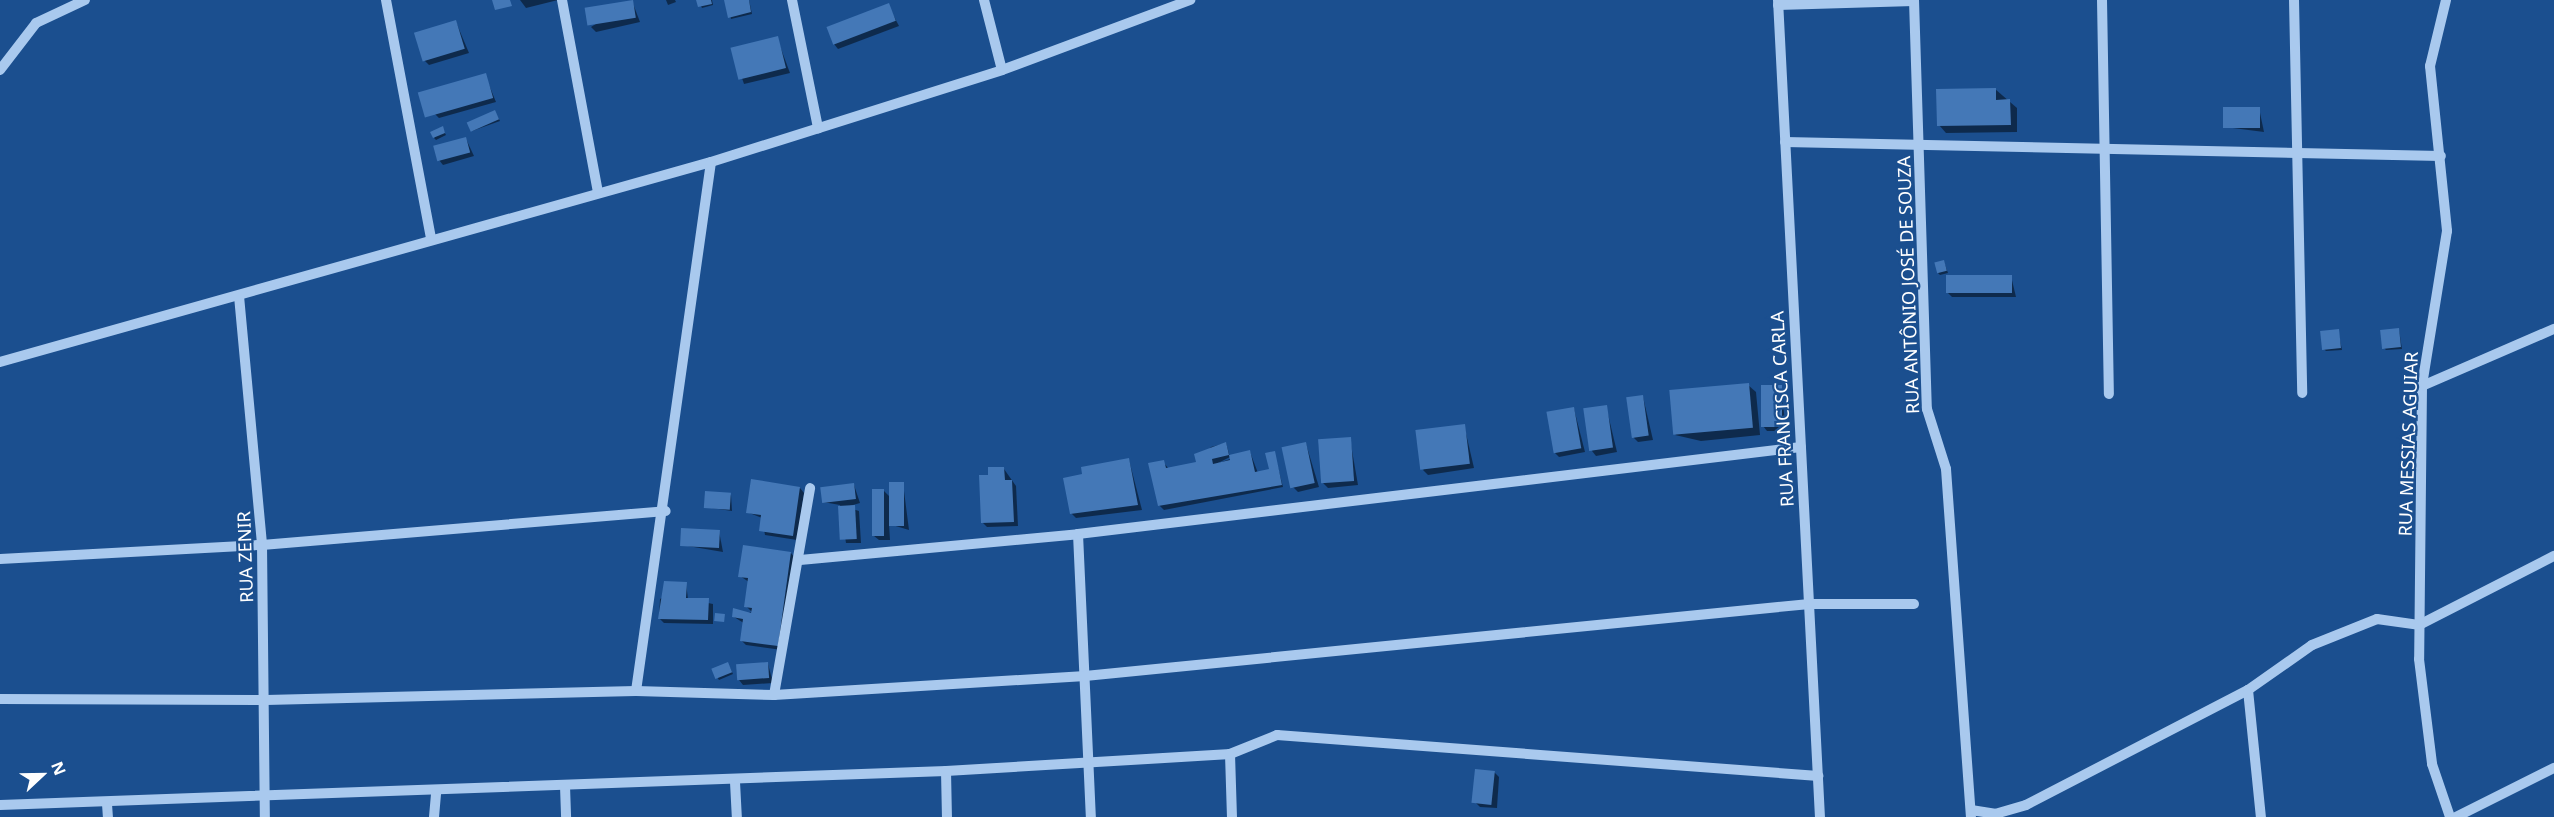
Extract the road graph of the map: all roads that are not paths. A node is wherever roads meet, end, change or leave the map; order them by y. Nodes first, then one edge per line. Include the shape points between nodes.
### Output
1 (85, 0) edge
2 (386, 0) edge
3 (562, 0) edge
4 (792, 0) edge
5 (984, 0) edge
6 (1914, 0) edge
7 (2102, 0) edge
8 (2294, 0) edge
9 (2446, 0) edge
10 (1185, 1) edge
11 (1778, 3) edge
12 (1002, 69) junction
13 (0, 70) edge
14 (818, 128) junction
15 (1785, 142) junction
16 (1918, 145) junction
17 (2105, 149) junction
18 (2297, 153) junction
19 (2441, 156) junction
20 (711, 162) junction
21 (598, 192) junction
22 (431, 239) junction
23 (239, 296) junction
24 (2554, 329) edge
25 (0, 362) edge
26 (2422, 386) junction
27 (2302, 393) dead end
28 (2109, 394) dead end
29 (1801, 447) junction
30 (810, 488) dead end
31 (666, 511) junction
32 (1078, 534) junction
33 (262, 545) junction
34 (2554, 556) edge
35 (0, 559) edge
36 (800, 560) junction
37 (1809, 604) junction
38 (1914, 604) dead end
39 (2419, 625) junction
40 (1085, 676) junction
41 (2248, 690) junction
42 (636, 691) junction
43 (774, 695) junction
44 (0, 699) edge
45 (266, 700) junction
46 (1230, 754) junction
47 (1089, 762) junction
48 (2554, 768) edge
49 (946, 771) junction
50 (1818, 776) junction
51 (735, 782) junction
52 (565, 786) junction
53 (436, 793) junction
54 (265, 797) junction
55 (108, 804) junction
56 (0, 805) edge
57 (1971, 813) edge
58 (108, 817) edge
59 (265, 817) edge
60 (434, 817) edge
61 (566, 817) edge
62 (737, 817) edge
63 (947, 817) edge
64 (1091, 817) edge
65 (1232, 817) edge
66 (1820, 817) edge
67 (2261, 817) edge
68 (2450, 817) edge
69 (2456, 817) edge

1 - 13 street via 36,23
2 - 22 street
3 - 21 street
4 - 14 street
5 - 12 street
6 - 11 street
6 - 16 street, RUA ANTÔNIO JOSÉ DE SOUZA
7 - 17 street
8 - 18 street
9 - 19 street, RUA MESSIAS AGUIAR via 2430,66
10 - 12 street
11 - 15 street, RUA FRANCISCA CARLA
12 - 14 street
14 - 20 street
15 - 16 street
15 - 29 street, RUA FRANCISCA CARLA
16 - 17 street
16 - 57 street, RUA ANTÔNIO JOSÉ DE SOUZA via 1928,409 1946,469
17 - 18 street
17 - 28 street
18 - 19 street
18 - 27 street
19 - 26 street, RUA MESSIAS AGUIAR via 2447,231
20 - 21 street
20 - 31 street
21 - 22 street
22 - 23 street
23 - 25 street
23 - 33 street, RUA ZENIR
24 - 26 street
26 - 39 street, RUA MESSIAS AGUIAR
29 - 32 street
29 - 37 street, RUA FRANCISCA CARLA
30 - 36 street
31 - 33 street
31 - 42 street
32 - 36 street
32 - 40 street
33 - 35 street
33 - 45 street, RUA ZENIR
34 - 39 street
36 - 43 street
37 - 38 street
37 - 40 street
37 - 50 street, RUA FRANCISCA CARLA
39 - 41 street via 2378,619 2313,645
39 - 68 street, RUA MESSIAS AGUIAR via 2432,764
40 - 43 street
40 - 47 street
41 - 57 street via 2026,805 1995,814
41 - 67 street
42 - 43 street
42 - 45 street
44 - 45 street
45 - 54 street, RUA ZENIR
46 - 47 street
46 - 50 street via 1277,735
46 - 65 street
47 - 49 street
47 - 64 street
48 - 69 street
49 - 51 street
49 - 63 street
50 - 66 street, RUA FRANCISCA CARLA
51 - 52 street
51 - 62 street
52 - 53 street
52 - 61 street
53 - 54 street
53 - 60 street
54 - 55 street
54 - 59 street, RUA ZENIR
55 - 56 street
55 - 58 street

